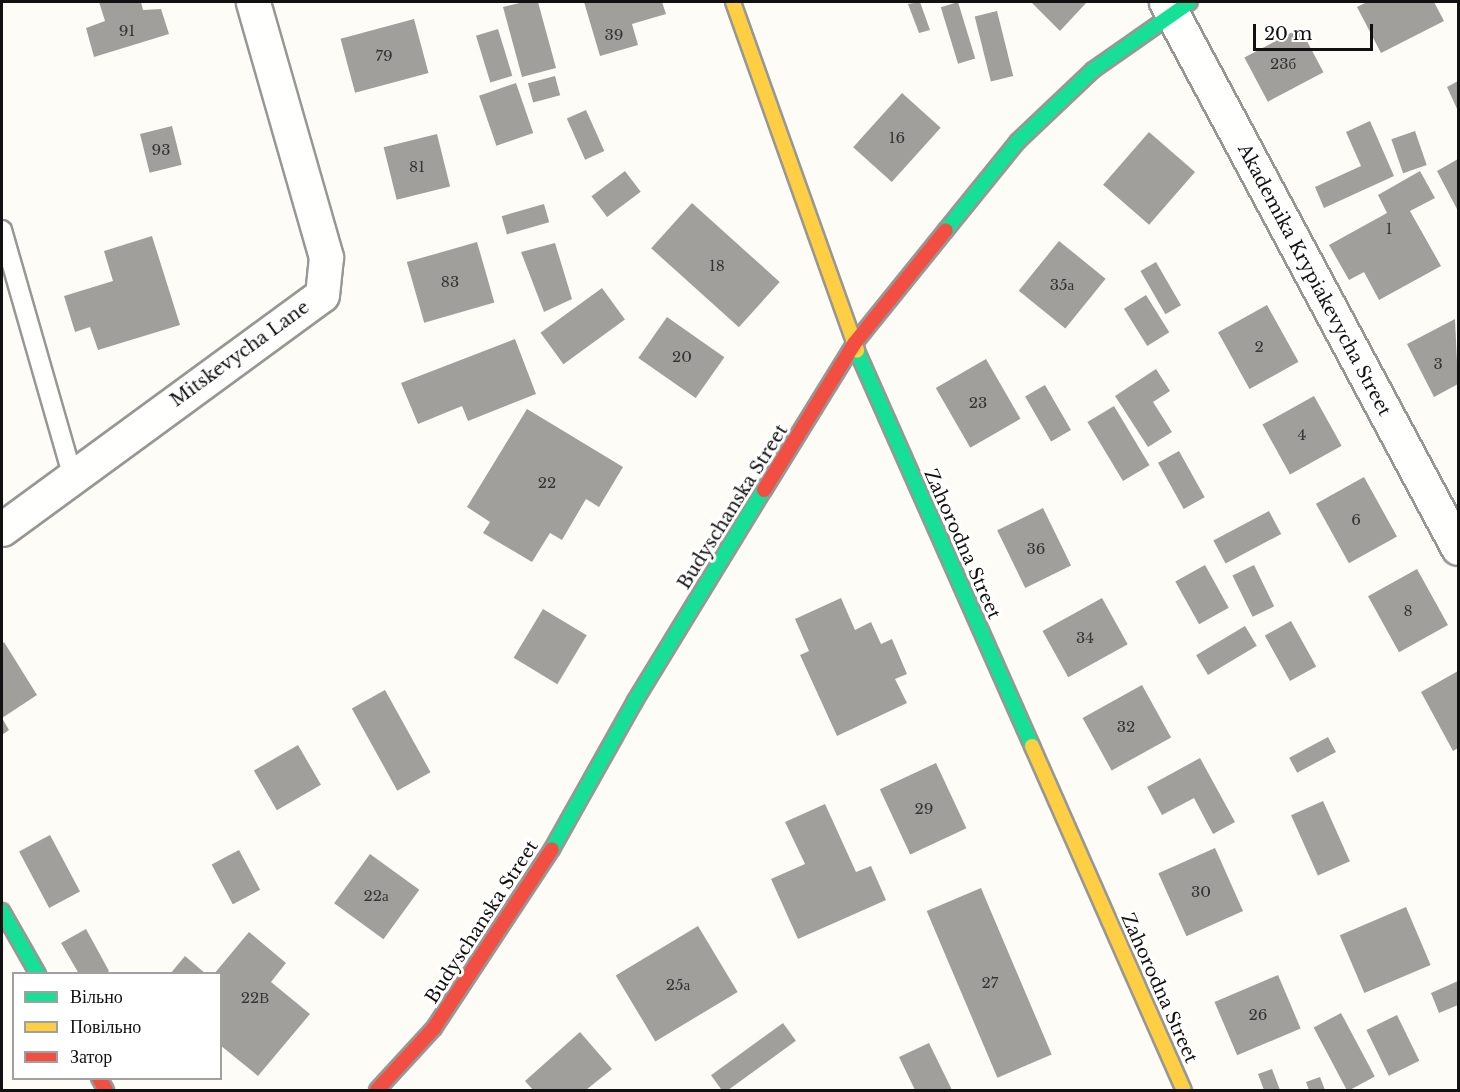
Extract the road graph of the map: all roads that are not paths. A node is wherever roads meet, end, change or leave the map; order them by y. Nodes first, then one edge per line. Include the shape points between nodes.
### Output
1 (253, 2) edge
2 (733, 2) edge
3 (1175, 5) edge
4 (2, 230) edge
5 (854, 344) junction
6 (72, 477) junction
7 (2, 530) edge
8 (1458, 548) edge
9 (2, 911) edge
10 (37, 972) edge
11 (377, 1090) edge
12 (1184, 1090) edge

1 - 6 street, Mitskevycha Lane via 326,257 322,295
2 - 5 street, Zahorodna Street
3 - 5 street, Budyschanska Street via 1093,70 1018,141
3 - 8 street, Akademika Krypiakevycha Street
4 - 6 lane
5 - 11 street, Budyschanska Street via 635,701 530,887 434,1028
5 - 12 street, Zahorodna Street
6 - 7 street, Mitskevycha Lane
9 - 10 street

